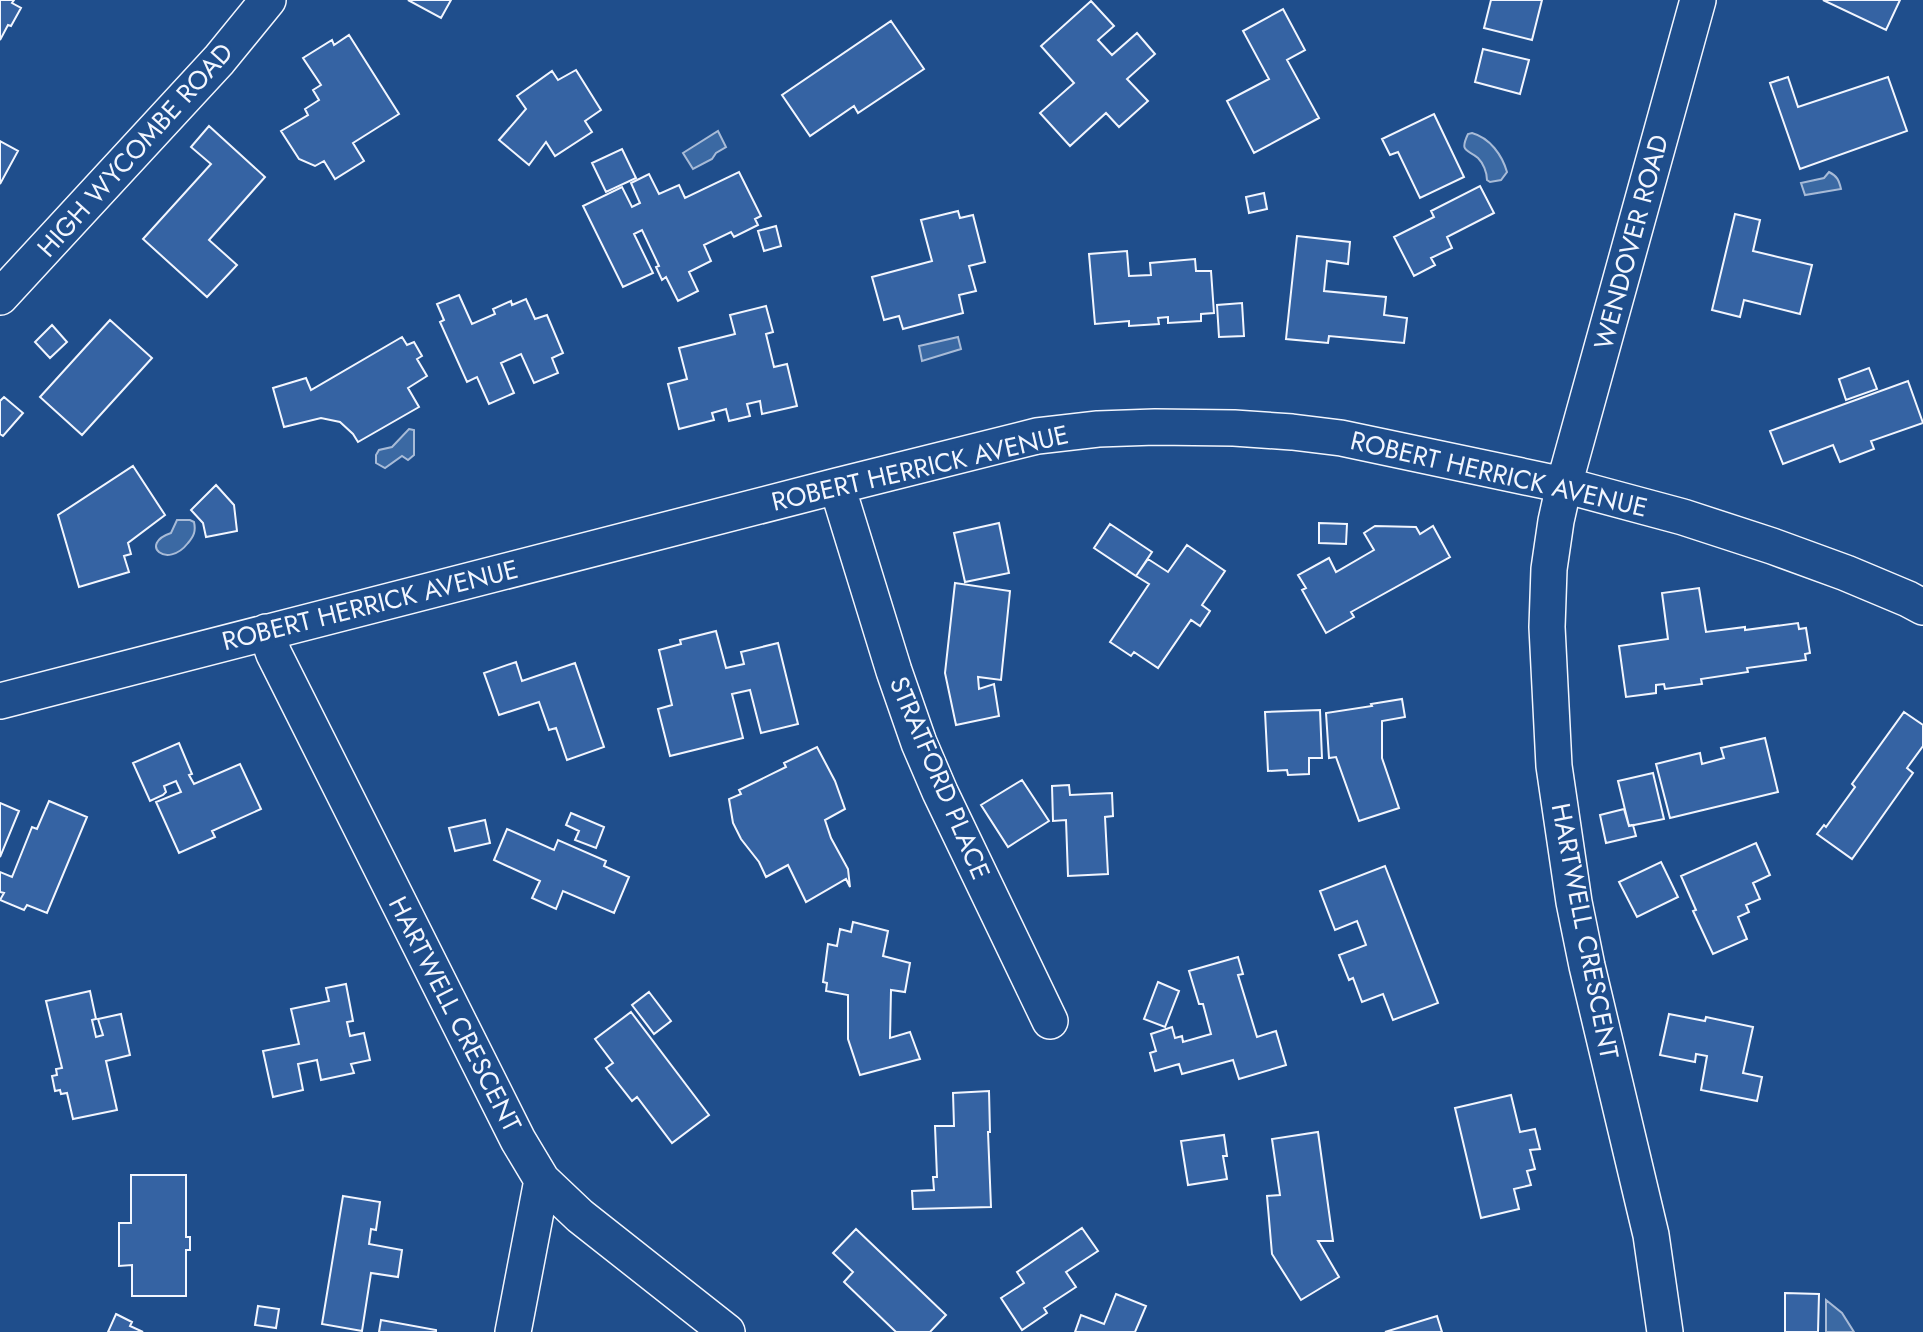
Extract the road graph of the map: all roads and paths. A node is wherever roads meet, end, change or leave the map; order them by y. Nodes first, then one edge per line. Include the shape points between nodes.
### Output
1 (268, 0) edge
2 (1698, 0) edge
3 (0, 297) edge
4 (1564, 485) junction
5 (837, 486) junction
6 (1923, 607) edge
7 (266, 632) junction
8 (0, 701) edge
9 (1050, 1021) dead end
10 (542, 1180) junction
11 (513, 1332) edge
12 (727, 1332) edge
13 (1665, 1332) edge

1 - 3 street, HIGH WYCOMBE ROAD via 219,60
2 - 4 street, WENDOVER ROAD
4 - 5 street, ROBERT HERRICK AVENUE via 1341,438 1234,428 1154,427 1037,436
4 - 6 street, ROBERT HERRICK AVENUE via 1772,546
4 - 13 street, HARTWELL CRESCENT via 1556,521 1547,627 1554,766 1574,902 1651,1235
5 - 7 street, ROBERT HERRICK AVENUE
5 - 9 street, STRATFORD PLACE via 919,743
7 - 8 street, ROBERT HERRICK AVENUE
7 - 10 street, HARTWELL CRESCENT
10 - 11 street
10 - 12 street, HARTWELL CRESCENT via 590,1224

